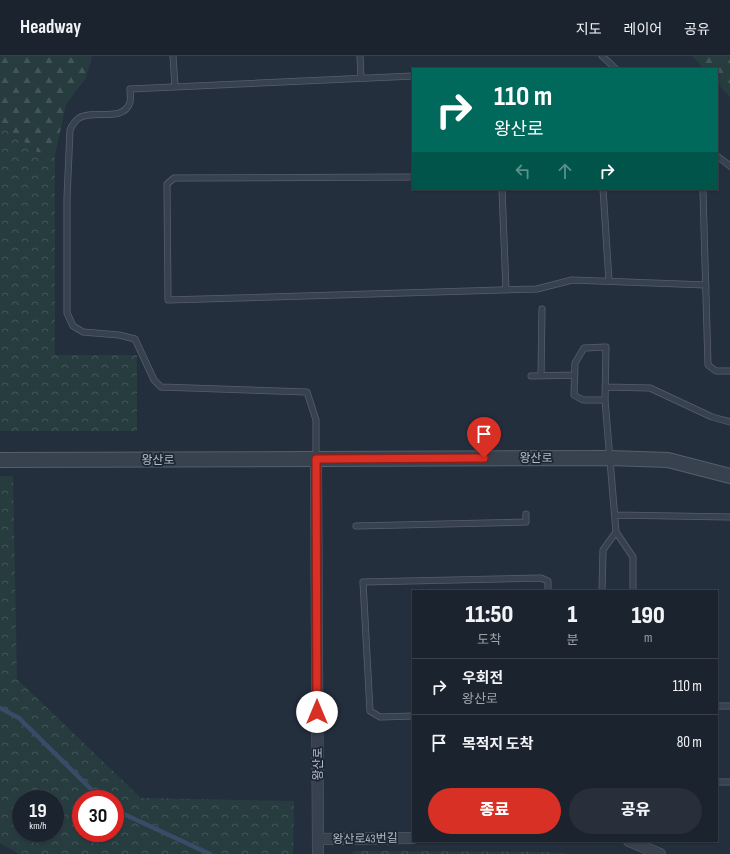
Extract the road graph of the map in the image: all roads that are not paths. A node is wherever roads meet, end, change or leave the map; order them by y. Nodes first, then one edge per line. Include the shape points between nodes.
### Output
1 (173, 56) edge
2 (360, 56) edge
3 (602, 56) edge
4 (615, 68) edge
5 (412, 76) edge
6 (361, 78) junction
7 (175, 87) junction
8 (718, 157) edge
9 (730, 166) edge
10 (412, 177) edge
11 (502, 190) edge
12 (603, 190) edge
13 (703, 192) dead end
14 (609, 281) junction
15 (706, 285) junction
16 (506, 290) junction
17 (542, 308) dead end
18 (730, 371) edge
19 (575, 375) junction
20 (531, 376) dead end
21 (540, 376) junction
22 (605, 388) junction
23 (605, 400) junction
24 (730, 422) edge
25 (610, 458) junction
26 (316, 459) junction
27 (0, 460) edge
28 (730, 476) edge
29 (526, 514) dead end
30 (615, 515) junction
31 (730, 517) edge
32 (356, 526) dead end
33 (616, 532) junction
34 (548, 590) edge
35 (602, 590) edge
36 (633, 590) edge
37 (718, 706) edge
38 (730, 706) edge
39 (412, 716) edge
40 (718, 782) edge
41 (730, 782) edge
42 (412, 838) edge
43 (318, 839) junction
44 (631, 842) edge
45 (318, 854) edge
46 (660, 854) edge

1 - 7 lane
2 - 6 lane
3 - 4 lane
5 - 6 lane
6 - 7 lane
7 - 26 lane via 130,89 130,102 124,110 80,117 73,123 70,130 67,198 67,313 73,326 83,332 135,339 154,380 161,387 308,392 316,420
8 - 9 lane
10 - 16 lane via 174,178 167,184 168,300
11 - 16 lane
12 - 14 lane
13 - 15 lane
14 - 15 lane
14 - 16 lane via 572,280 537,289
15 - 18 lane via 708,365 716,371
17 - 21 lane
19 - 21 lane
19 - 22 lane via 575,363 584,348 606,347
19 - 23 lane via 574,396 583,400
20 - 21 lane
22 - 23 lane
22 - 24 lane via 650,388 712,417
23 - 25 lane
25 - 26 street, 왕산로
25 - 28 street, 왕산로 via 668,460
25 - 30 lane
26 - 27 street, 왕산로
26 - 43 street, 왕산로
29 - 32 lane via 526,522
30 - 31 lane
30 - 33 lane
33 - 35 lane via 603,550
33 - 36 lane via 633,557
34 - 39 lane via 548,581 541,578 363,582 370,711 380,717
37 - 38 lane
40 - 41 lane
42 - 43 street, 왕산로43번길
43 - 45 street, 왕산로
44 - 46 street

